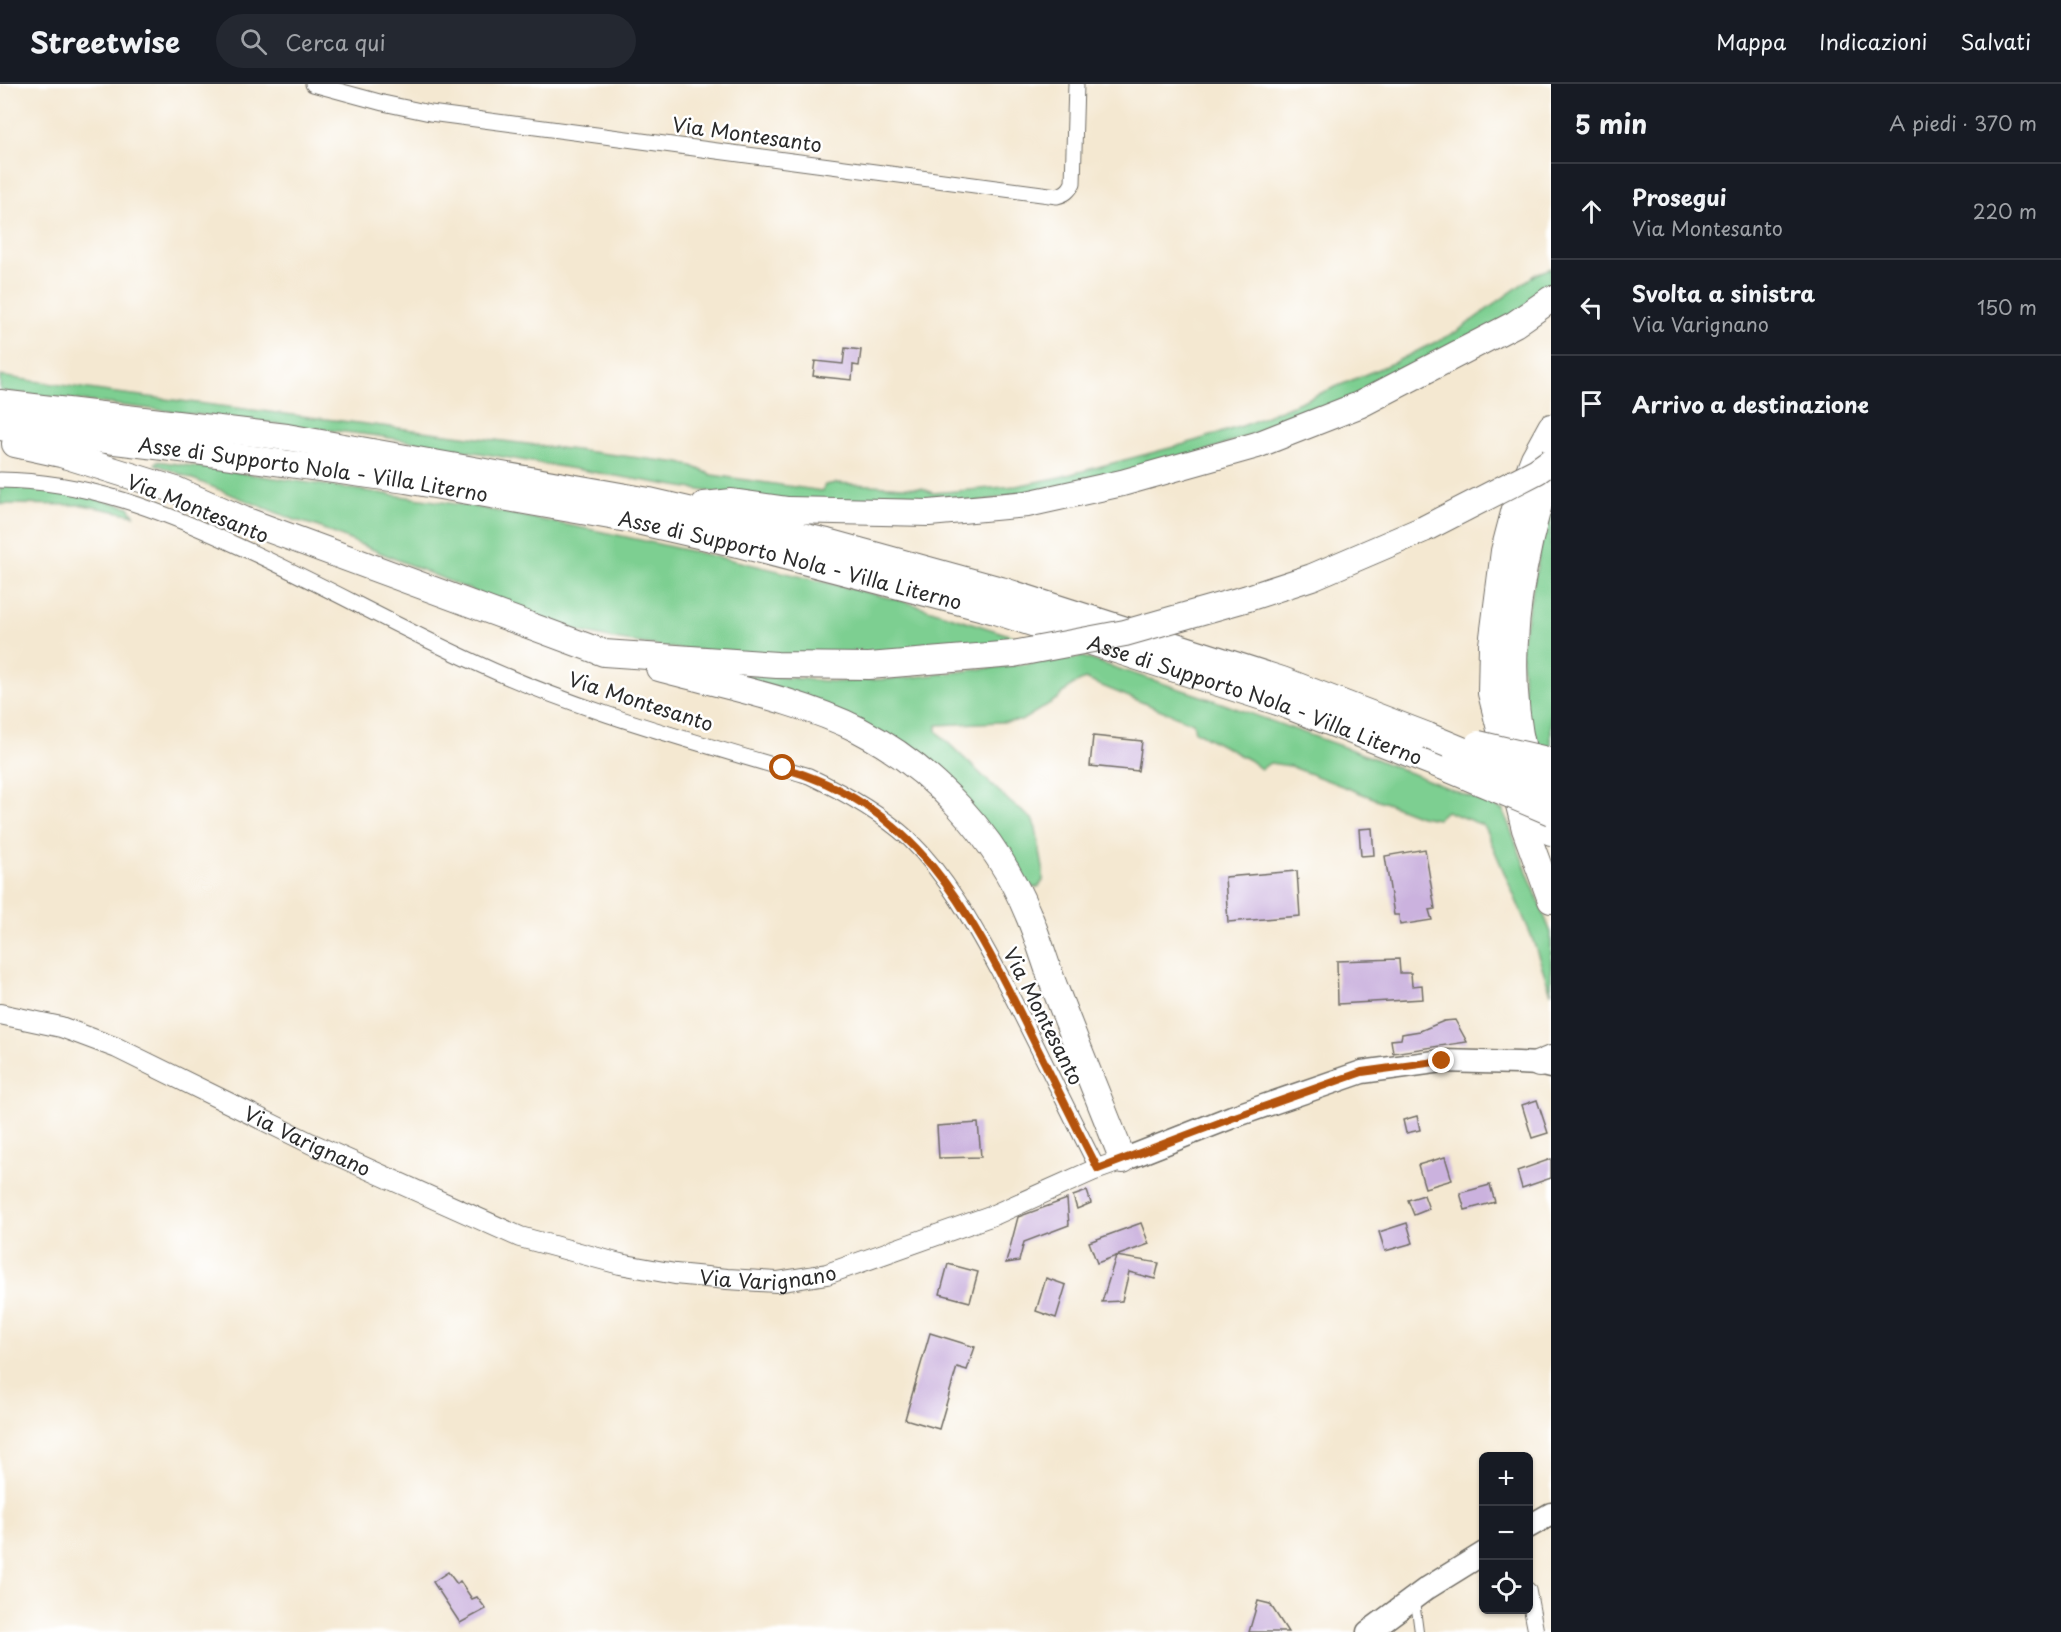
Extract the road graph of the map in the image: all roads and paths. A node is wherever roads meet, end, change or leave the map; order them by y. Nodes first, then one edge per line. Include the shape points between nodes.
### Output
1 (313, 84) edge
2 (1076, 84) edge
3 (1551, 299) edge
4 (0, 403) edge
5 (1551, 427) edge
6 (0, 428) edge
7 (0, 440) edge
8 (1551, 461) edge
9 (1551, 469) edge
10 (0, 480) edge
11 (682, 508) junction
12 (604, 653) junction
13 (1428, 736) junction
14 (1551, 761) edge
15 (1551, 787) edge
16 (1551, 812) edge
17 (1551, 832) edge
18 (1551, 900) edge
19 (0, 1014) edge
20 (1547, 1063) edge
21 (1124, 1160) junction
22 (1098, 1169) junction
23 (1551, 1514) edge
24 (1533, 1524) edge
25 (1479, 1555) edge
26 (1414, 1597) junction
27 (1533, 1614) edge
28 (1368, 1632) edge
29 (1419, 1632) edge
30 (1536, 1632) edge

1 - 2 street, Via Montesanto via 430,113 1056,196 1064,195 1073,183
3 - 11 highway via 1515,324 1359,405 1257,444 1122,483 1027,504 930,513 788,510 732,502
4 - 11 highway, Asse di Supporto Nola - Villa Literno via 287,437
5 - 18 highway via 1516,505 1504,551 1491,669 1491,693 1525,829
6 - 16 highway, Asse di Supporto Nola - Villa Literno, bridge via 406,480 633,520 738,544 1006,615 1278,702
7 - 12 highway via 61,454 176,490 244,520
8 - 12 highway, bridge via 1424,529 1312,577 1125,633 1013,654 869,666 777,665
9 - 17 highway via 1541,490 1520,584 1513,685 1527,767
10 - 22 street, Via Montesanto via 105,494 165,514 541,691 809,776 857,801 910,841 963,906
11 - 13 highway, Asse di Supporto Nola - Villa Literno via 827,542 1001,590 1282,680
12 - 21 highway via 800,706 858,730 909,760 953,799 1001,861 1028,913
13 - 14 highway, bridge
13 - 15 highway, Asse di Supporto Nola - Villa Literno, bridge
19 - 22 street, Via Varignano via 62,1027 117,1048 310,1143 520,1237 620,1264 675,1274 777,1282 827,1274 996,1214
20 - 21 main road, Via Varignano via 1442,1061 1362,1072
21 - 22 street, Via Varignano
23 - 24 main road
25 - 26 main road
26 - 28 main road
26 - 29 lane
27 - 30 street

